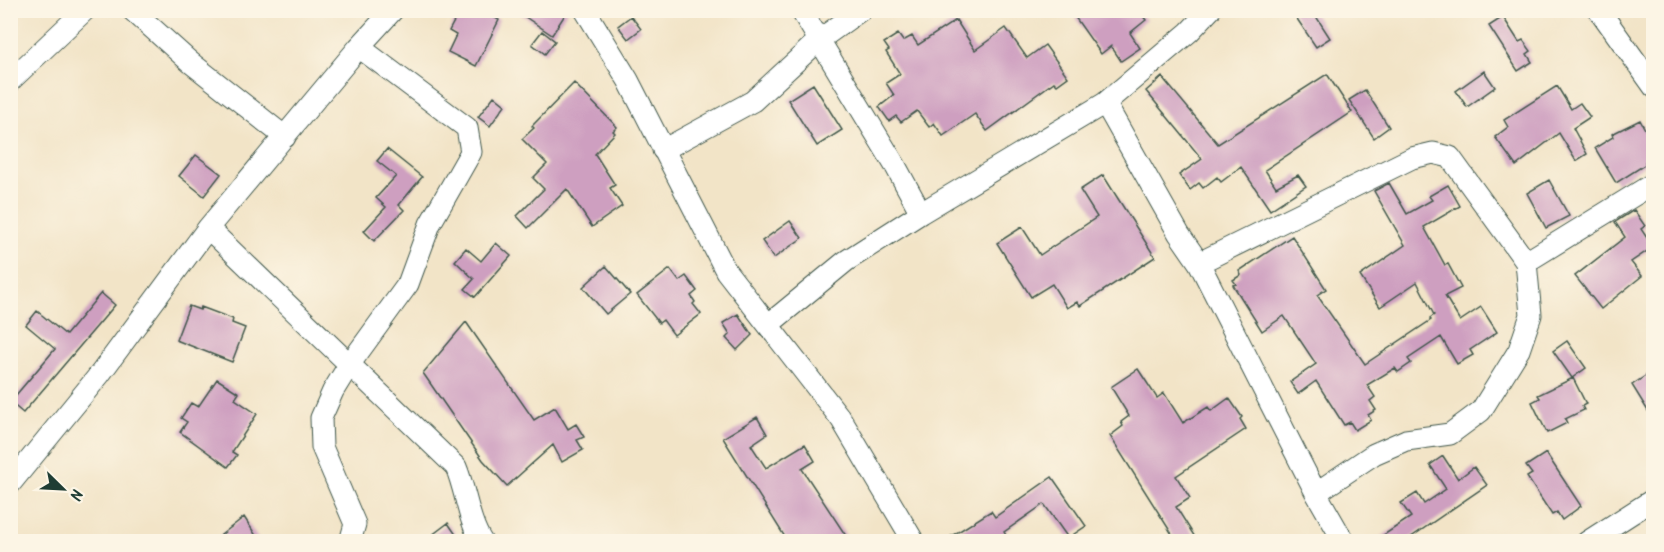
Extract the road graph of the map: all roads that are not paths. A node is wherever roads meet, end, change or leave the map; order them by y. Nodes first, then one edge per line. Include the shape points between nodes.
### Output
1 (85, 10) edge
2 (132, 10) edge
3 (393, 10) edge
4 (585, 10) edge
5 (801, 10) edge
6 (861, 10) edge
7 (1210, 10) edge
8 (1599, 10) edge
9 (819, 40) junction
10 (359, 47) junction
11 (10, 81) edge
12 (1653, 87) edge
13 (1105, 103) junction
14 (285, 137) junction
15 (663, 150) junction
16 (1653, 183) edge
17 (921, 213) junction
18 (208, 228) junction
19 (1526, 262) junction
20 (1199, 263) junction
21 (768, 325) junction
22 (349, 365) junction
23 (10, 484) edge
24 (1316, 493) junction
25 (1653, 499) edge
26 (350, 542) edge
27 (482, 542) edge
28 (914, 542) edge
29 (1344, 542) edge
30 (1587, 542) edge

1 - 11 street
2 - 14 street
3 - 10 street
4 - 15 street via 628,80
5 - 9 street
6 - 9 street
7 - 13 street
8 - 12 street
9 - 15 street via 753,101
9 - 17 street
10 - 14 street
10 - 22 street via 467,128 471,152 430,224 408,284
13 - 17 street
13 - 20 street
14 - 18 street
15 - 21 street via 726,271
16 - 19 street
17 - 21 street via 846,261
18 - 22 street
18 - 23 street via 100,374
19 - 20 street via 1450,157 1433,153 1412,159
19 - 24 street via 1531,315 1519,350 1480,411 1450,434 1406,440 1374,454
20 - 24 street
21 - 28 street via 841,419
22 - 26 street via 321,418 322,447 355,524
22 - 27 street via 456,467 474,529
24 - 29 street
25 - 30 street

